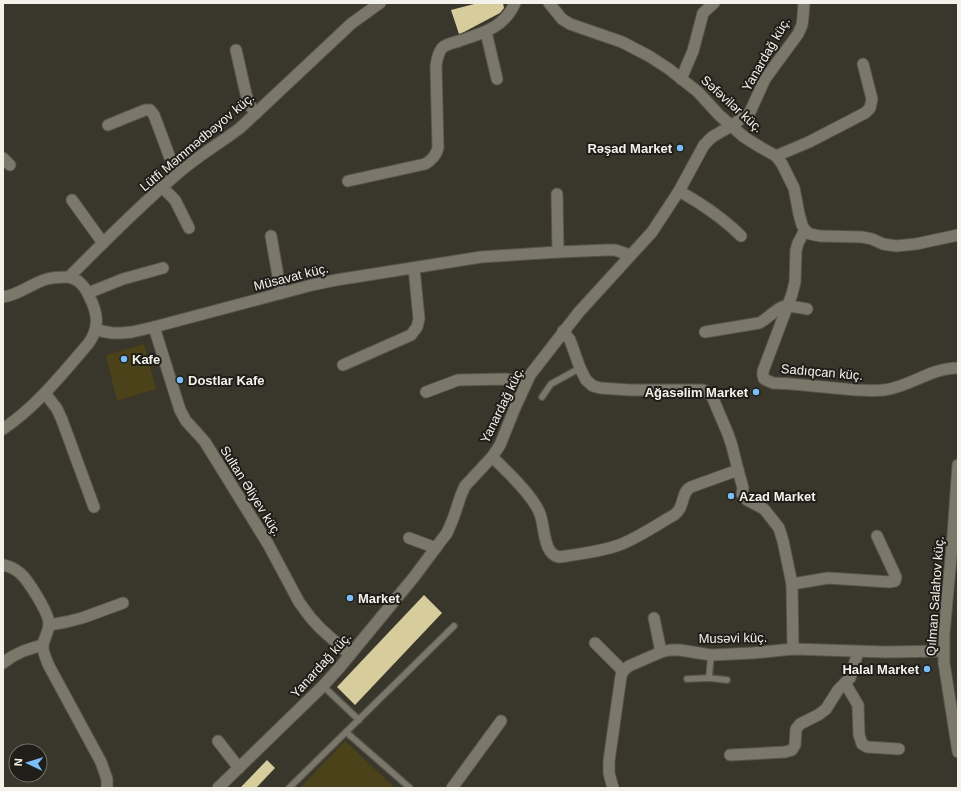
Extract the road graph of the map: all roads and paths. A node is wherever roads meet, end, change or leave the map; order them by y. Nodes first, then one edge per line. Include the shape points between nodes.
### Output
1 (380, 3) edge
2 (516, 3) edge
3 (549, 3) edge
4 (714, 3) edge
5 (804, 3) edge
6 (486, 32) junction
7 (236, 50) dead end
8 (863, 64) dead end
9 (681, 78) junction
10 (497, 79) dead end
11 (256, 113) junction
12 (108, 125) dead end
13 (731, 126) junction
14 (776, 156) junction
15 (176, 174) junction
16 (348, 181) dead end
17 (162, 187) junction
18 (679, 191) junction
19 (557, 194) dead end
20 (72, 200) dead end
21 (189, 228) dead end
22 (805, 230) junction
23 (958, 235) edge
24 (271, 236) dead end
25 (741, 236) dead end
26 (103, 243) junction
27 (558, 252) junction
28 (630, 256) junction
29 (163, 268) dead end
30 (414, 268) junction
31 (69, 277) junction
32 (88, 293) junction
33 (281, 293) junction
34 (3, 297) edge
35 (788, 306) junction
36 (807, 309) dead end
37 (154, 327) junction
38 (96, 330) junction
39 (563, 331) junction
40 (705, 332) dead end
41 (343, 365) dead end
42 (580, 368) junction
43 (958, 368) edge
44 (526, 383) junction
45 (426, 392) dead end
46 (45, 393) junction
47 (542, 397) dead end
48 (3, 429) edge
49 (492, 457) junction
50 (958, 465) edge
51 (738, 470) junction
52 (94, 507) dead end
53 (956, 519) edge
54 (878, 536) dead end
55 (409, 538) dead end
56 (436, 548) junction
57 (3, 565) edge
58 (792, 584) junction
59 (953, 588) edge
60 (123, 603) dead end
61 (654, 618) dead end
62 (49, 625) junction
63 (454, 626) dead end
64 (595, 643) dead end
65 (43, 645) junction
66 (794, 649) junction
67 (944, 651) junction
68 (661, 652) junction
69 (858, 652) junction
70 (350, 655) junction
71 (711, 655) junction
72 (3, 663) edge
73 (622, 671) junction
74 (709, 678) junction
75 (687, 679) dead end
76 (727, 680) dead end
77 (845, 683) junction
78 (323, 686) junction
79 (359, 720) junction
80 (501, 721) dead end
81 (346, 732) junction
82 (218, 741) dead end
83 (899, 750) dead end
84 (958, 752) edge
85 (730, 755) dead end
86 (239, 768) junction
87 (107, 788) edge
88 (218, 788) edge
89 (289, 788) edge
90 (410, 788) edge
91 (452, 788) edge
92 (613, 788) edge

1 - 11 street, Lütfi Məmmədbəyov küç. via 352,23
2 - 6 street via 502,22
3 - 9 street, Səfəvilər küç. via 562,19 570,24 635,48
4 - 9 street via 704,13 693,51
5 - 13 street, Yanardağ küç. via 802,24 798,34 765,79 750,112
6 - 10 street
6 - 16 street via 446,45 437,57 438,148 432,160 425,164
7 - 11 street via 248,100
8 - 14 street via 872,99 865,114
9 - 13 street, Səfəvilər küç.
11 - 15 street, Lütfi Məmmədbəyov küç. via 227,138
12 - 15 street via 150,110
13 - 14 street, Səfəvilər küç. via 752,143
13 - 18 street, Yanardağ küç. via 708,141
14 - 22 street, Səfəvilər küç. via 794,188 800,220
15 - 17 street, Lütfi Məmmədbəyov küç.
17 - 21 street via 175,200
17 - 26 street, Lütfi Məmmədbəyov küç.
18 - 25 street via 715,213
18 - 28 street, Yanardağ küç. via 652,232
19 - 27 street
20 - 26 street
22 - 23 street via 815,236 862,237 896,246
22 - 35 street, Sadıqcan küç. via 796,250 795,282
24 - 33 street
26 - 31 street, Lütfi Məmmədbəyov küç.
27 - 28 street, Müsavat küç. via 615,250
27 - 30 street, Müsavat küç. via 481,258
28 - 39 street, Yanardağ küç.
29 - 32 street
30 - 33 street, Müsavat küç. via 336,280
30 - 41 street via 417,327 411,335
31 - 32 street via 77,281
31 - 34 street via 46,279 11,296
32 - 38 street via 96,311
33 - 37 street, Müsavat küç.
35 - 36 street
35 - 40 street via 782,307 759,323
35 - 43 street, Sadıqcan küç. via 763,371 764,379 773,383 874,391 898,387 934,372
37 - 38 street, Müsavat küç. via 122,333
37 - 70 street, Sultan Əliyev küç. via 180,410 186,421 205,442 268,544 299,602 320,628
38 - 46 street via 93,338
39 - 42 street via 570,340
39 - 44 street, Yanardağ küç.
42 - 47 lane via 551,384
42 - 51 street via 586,380 600,388 703,390 711,394 728,434
44 - 45 street via 506,379 458,380
44 - 49 street, Yanardağ küç. via 500,445
46 - 48 street via 26,412
46 - 52 street via 62,420
49 - 51 street via 537,507 548,549 554,556 559,557 609,548 634,538 674,516 687,489
49 - 56 street, Yanardağ küç. via 466,486 447,533
50 - 53 street, Qılman Salahov küç.
51 - 58 street via 742,494 747,500 764,509 779,528
53 - 59 street, Qılman Salahov küç.
54 - 58 street via 896,577 895,581 828,578
55 - 56 street
56 - 70 street, Yanardağ küç.
57 - 62 street via 24,578 46,611
58 - 66 street
59 - 67 street, Qılman Salahov küç. via 944,634
60 - 62 street via 82,618
61 - 68 street
62 - 65 street
63 - 79 lane
64 - 73 street
65 - 72 street via 14,654
65 - 87 street via 49,666 101,762 107,779
66 - 69 street, Musəvi küç.
66 - 71 street, Musəvi küç.
67 - 69 street, Musəvi küç.
67 - 84 street, Qılman Salahov küç.
68 - 71 street, Musəvi küç. via 680,650
68 - 73 street, Musəvi küç.
69 - 77 street via 850,678
70 - 78 street, Yanardağ küç.
71 - 74 lane
73 - 92 street via 609,760
74 - 75 lane
74 - 76 lane
77 - 83 street via 858,705 859,736 862,744 867,747
77 - 85 street via 826,709 796,729 795,745 792,750
78 - 79 lane
78 - 86 street, Yanardağ küç.
79 - 81 lane
80 - 91 street
81 - 89 lane
81 - 90 lane
82 - 86 street
86 - 88 street, Yanardağ küç.

